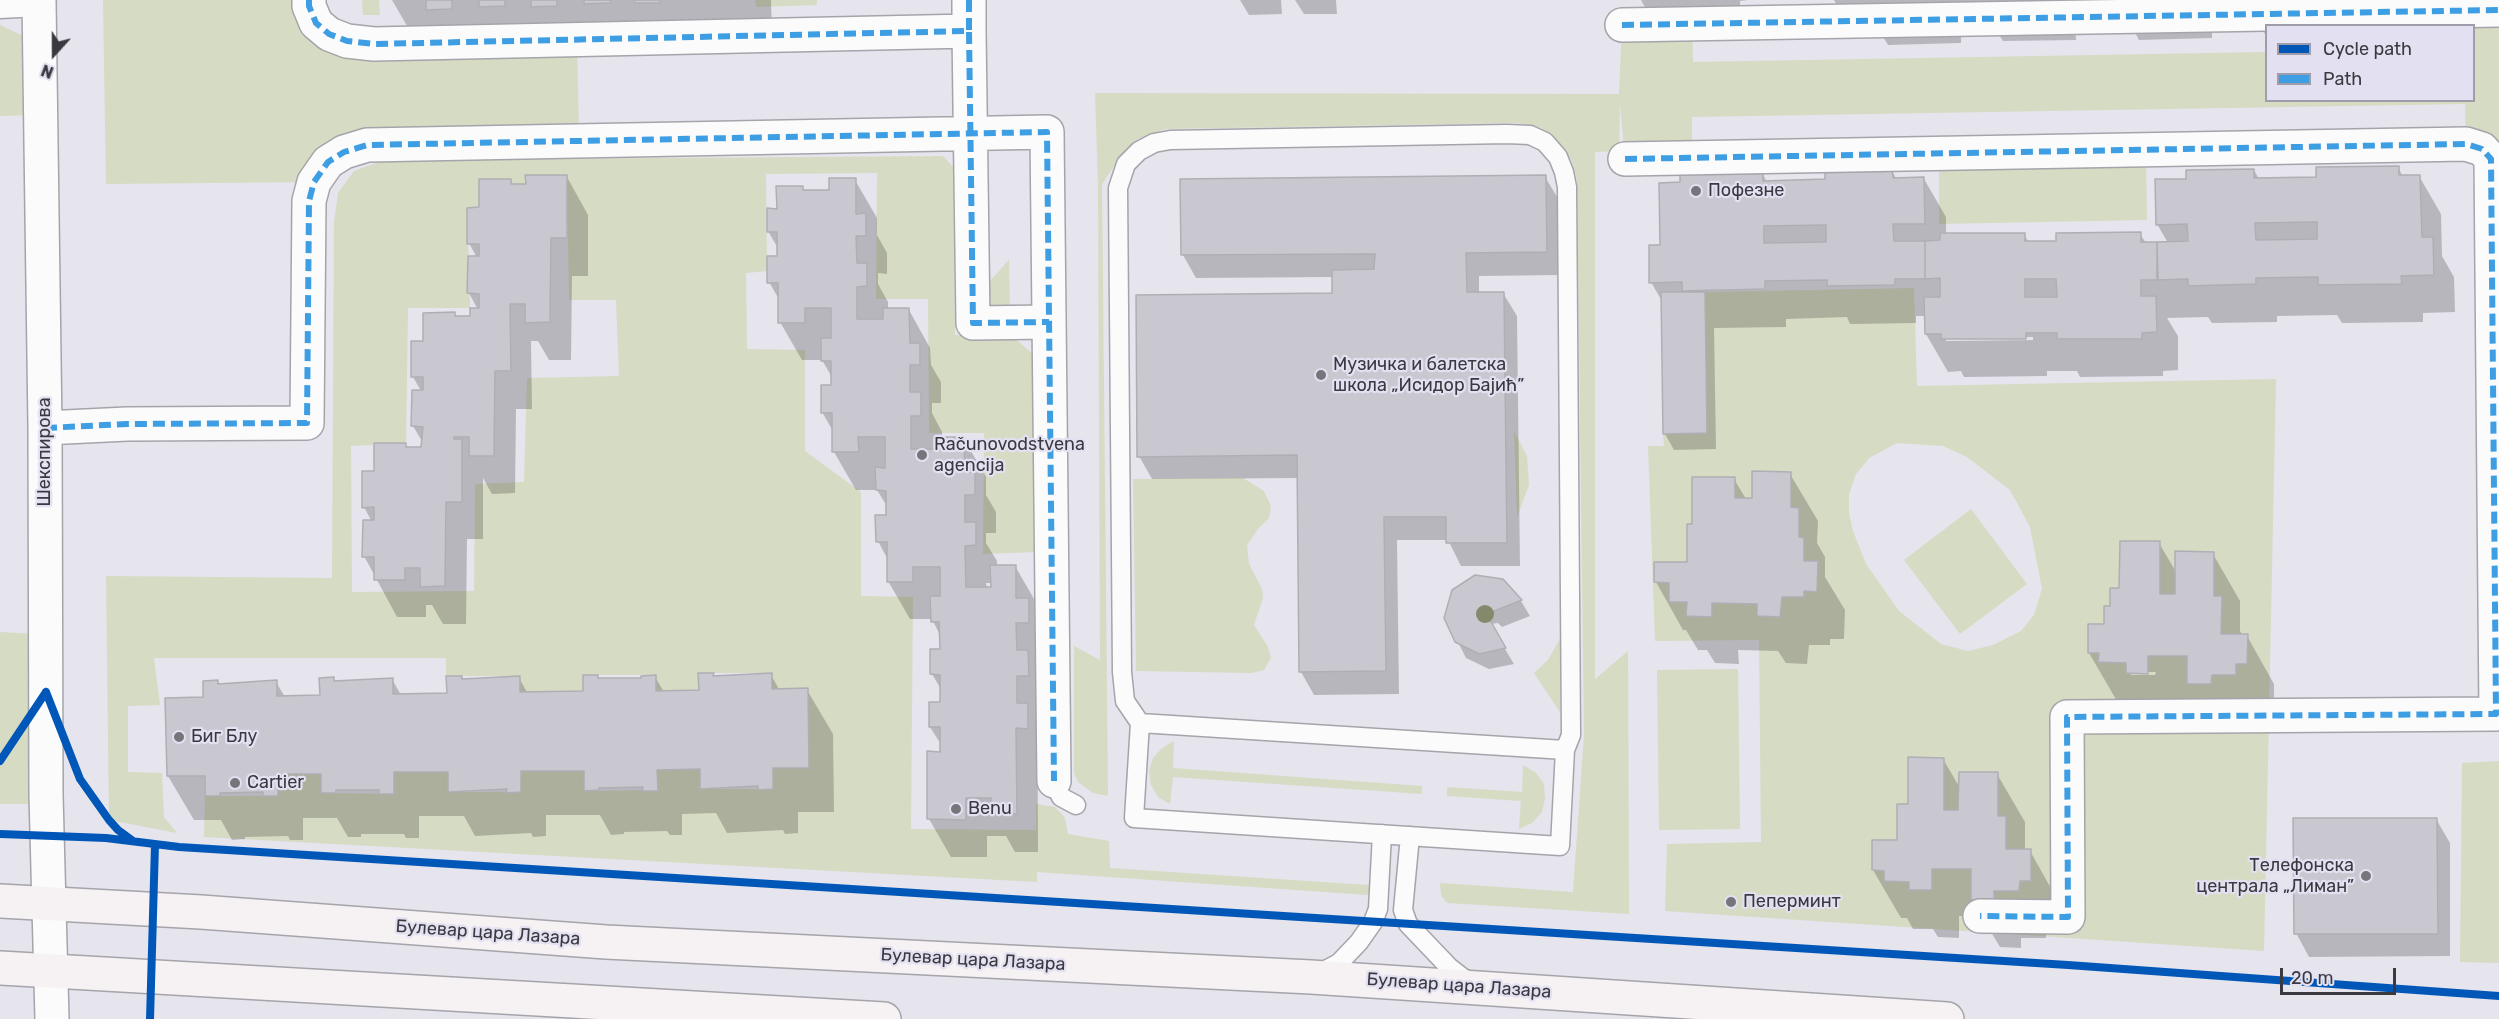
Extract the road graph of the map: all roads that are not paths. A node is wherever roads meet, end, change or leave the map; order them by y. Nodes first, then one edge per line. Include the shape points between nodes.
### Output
1 (309, 0) edge
2 (39, 4) edge
3 (0, 9) edge
4 (2499, 10) edge
5 (969, 15) edge
6 (1622, 25) dead end
7 (970, 132) junction
8 (1625, 159) dead end
9 (1049, 322) junction
10 (45, 428) junction
11 (2496, 430) edge
12 (1140, 723) junction
13 (1565, 750) junction
14 (1054, 781) joint
15 (1076, 805) dead end
16 (1382, 834) junction
17 (1410, 836) junction
18 (0, 901) edge
19 (48, 903) junction
20 (1980, 916) dead end
21 (0, 968) edge
22 (50, 970) junction
23 (1311, 977) junction
24 (1475, 987) junction
25 (52, 1019) edge
26 (884, 1019) edge
27 (1947, 1019) edge

1 - 5 street via 316,23 329,34 374,44
2 - 3 lane
2 - 10 street, Шекспирова
4 - 6 street
5 - 7 street
7 - 9 street via 1047,132
7 - 9 street via 973,323
7 - 10 street via 367,146 344,152 328,162 314,182 309,201 307,423
8 - 11 street via 2466,144 2482,149 2491,159
9 - 14 street
10 - 19 street, Шекспирова
11 - 20 street via 2496,714 2067,717 2068,917
12 - 13 lane
12 - 13 lane via 1125,701 1122,672 1118,188 1126,164 1154,142 1170,140 1530,135 1545,142 1558,157 1566,187 1571,735
12 - 16 lane via 1134,818
13 - 17 lane via 1560,846
14 - 15 lane via 1061,797
16 - 17 lane
16 - 23 lane via 1378,909 1373,922 1339,963
17 - 24 lane via 1403,910 1408,924 1449,967
18 - 19 main road, Булевар цара Лазара
19 - 22 street, Шекспирова
19 - 23 main road, Булевар цара Лазара via 606,942
21 - 22 main road
22 - 25 street, Шекспирова
22 - 26 main road
23 - 24 main road, Булевар цара Лазара
24 - 27 main road, Булевар цара Лазара

